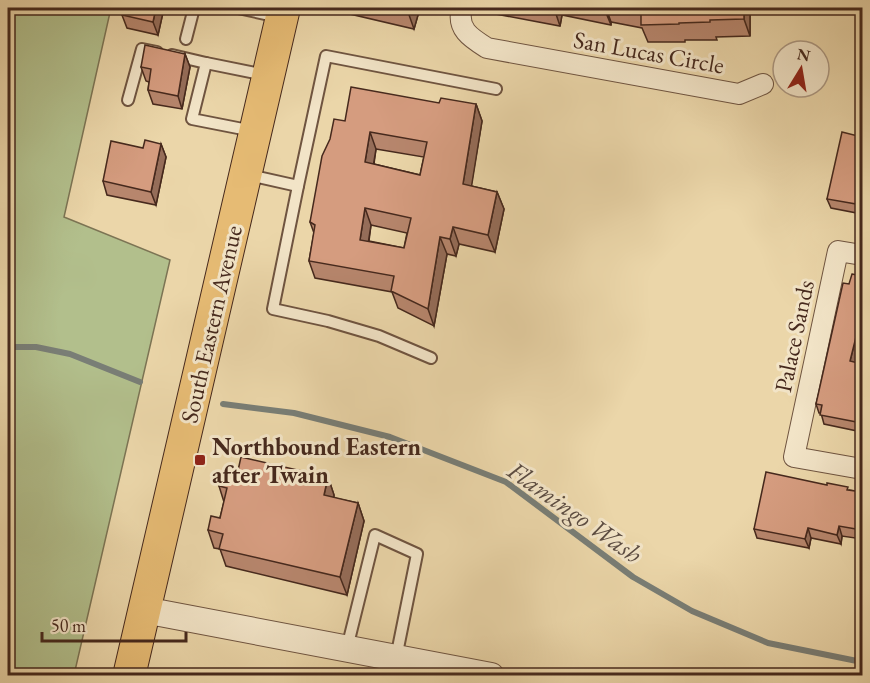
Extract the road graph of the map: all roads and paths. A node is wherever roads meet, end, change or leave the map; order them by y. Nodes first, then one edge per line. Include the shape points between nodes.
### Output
1 (195, 8) edge
2 (238, 8) edge
3 (283, 13) edge
4 (462, 17) edge
5 (186, 39) dead end
6 (206, 63) junction
7 (269, 75) junction
8 (763, 84) dead end
9 (496, 89) dead end
10 (128, 100) dead end
11 (256, 132) junction
12 (245, 175) junction
13 (298, 186) junction
14 (862, 255) edge
15 (431, 358) dead end
16 (862, 469) edge
17 (144, 610) junction
18 (347, 649) junction
19 (393, 667) edge
20 (440, 671) edge
21 (129, 675) edge
22 (491, 675) edge

1 - 5 lane
2 - 3 lane
3 - 7 main road, South Eastern Avenue
4 - 8 street, San Lucas Circle via 471,38 487,48 739,94
6 - 7 lane
6 - 10 lane via 142,49
6 - 11 lane via 192,119
7 - 11 main road, South Eastern Avenue
9 - 13 lane via 326,56
11 - 12 main road, South Eastern Avenue
12 - 13 lane
12 - 17 main road, South Eastern Avenue
13 - 15 lane via 273,309 379,336
14 - 16 street, Palace Sands via 838,251 794,457
17 - 18 street
17 - 21 main road, South Eastern Avenue
18 - 19 street
18 - 19 lane via 375,535 417,554
19 - 20 street
20 - 22 street

